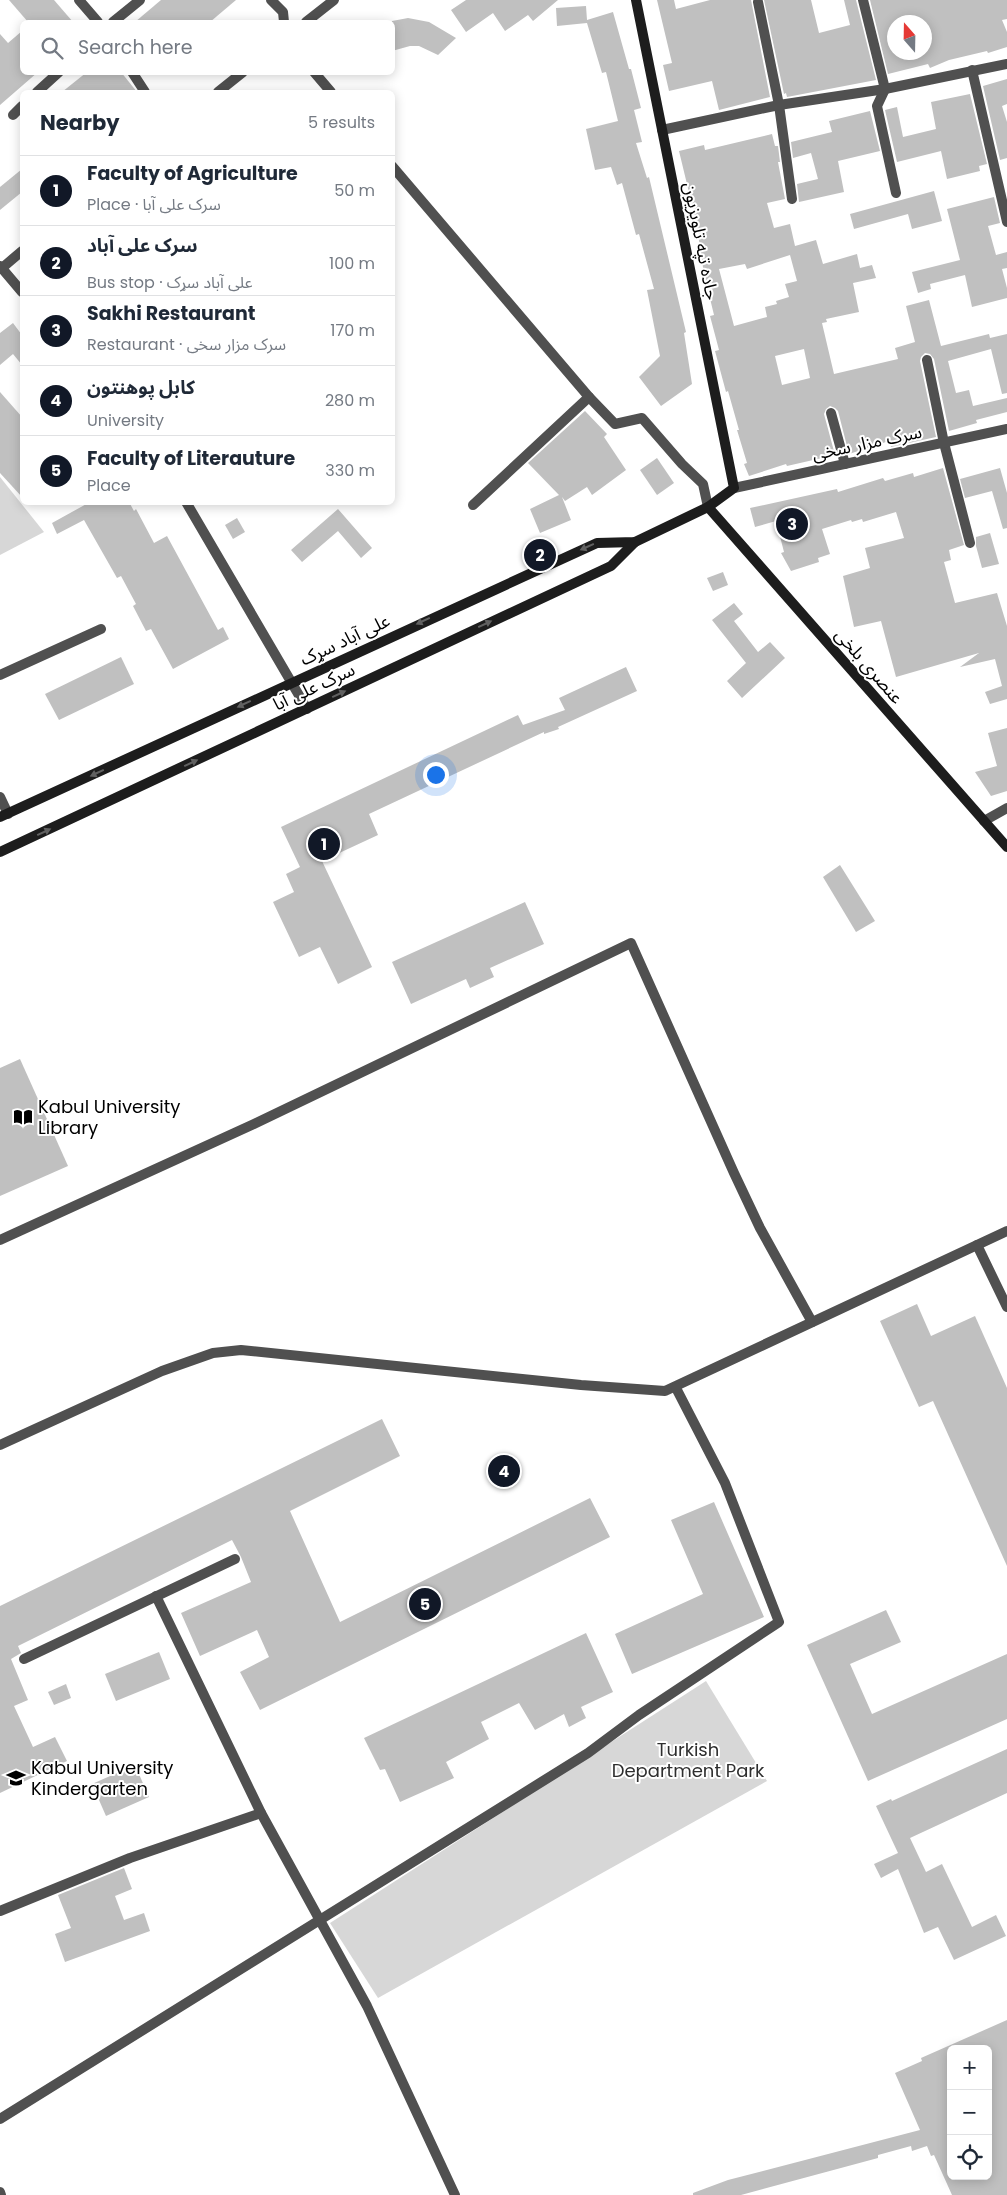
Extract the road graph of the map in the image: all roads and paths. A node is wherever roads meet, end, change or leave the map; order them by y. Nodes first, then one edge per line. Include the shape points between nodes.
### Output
1 (79, 0) edge
2 (140, 0) edge
3 (271, 0) edge
4 (334, 0) edge
5 (636, 0) edge
6 (863, 0) edge
7 (758, 2) dead end
8 (96, 20) edge
9 (116, 20) edge
10 (284, 20) edge
11 (309, 20) edge
12 (1007, 64) edge
13 (972, 70) junction
14 (56, 75) edge
15 (134, 75) edge
16 (239, 75) edge
17 (316, 75) edge
18 (885, 89) junction
19 (39, 90) edge
20 (144, 90) edge
21 (220, 90) edge
22 (328, 90) edge
23 (779, 105) junction
24 (20, 108) edge
25 (14, 115) dead end
26 (662, 130) junction
27 (395, 170) edge
28 (896, 193) dead end
29 (792, 199) dead end
30 (1007, 222) edge
31 (20, 253) edge
32 (1, 267) edge
33 (20, 290) edge
34 (927, 360) dead end
35 (588, 396) junction
36 (831, 413) dead end
37 (1007, 429) edge
38 (944, 443) junction
39 (845, 464) junction
40 (734, 488) junction
41 (188, 505) edge
42 (473, 505) dead end
43 (708, 507) junction
44 (635, 542) junction
45 (970, 543) dead end
46 (101, 628) dead end
47 (0, 675) edge
48 (291, 683) junction
49 (307, 709) junction
50 (0, 797) edge
51 (1007, 808) edge
52 (4, 816) edge
53 (984, 821) junction
54 (1007, 846) edge
55 (0, 852) edge
56 (1007, 1231) edge
57 (0, 1240) edge
58 (977, 1245) junction
59 (1007, 1307) edge
60 (812, 1322) junction
61 (676, 1388) junction
62 (0, 1445) edge
63 (234, 1559) dead end
64 (156, 1596) junction
65 (24, 1659) dead end
66 (261, 1813) junction
67 (0, 1910) edge
68 (320, 1921) junction
69 (0, 2119) edge
70 (455, 2195) edge

1 - 8 street
2 - 9 street
3 - 10 street via 283,12
4 - 11 street
5 - 26 street, جاده تپه تلویزیون
6 - 18 street
7 - 23 street
12 - 13 street
13 - 18 street
13 - 30 street
14 - 19 street
15 - 20 street
16 - 21 street
17 - 22 street
18 - 23 street
18 - 28 street via 878,106
23 - 26 street
23 - 29 street
24 - 25 street
26 - 40 street, جاده تپه تلویزیون
27 - 35 street
31 - 32 street
32 - 33 street
34 - 38 street
35 - 42 street
35 - 43 street via 615,424 642,418 703,484
36 - 39 street
37 - 38 street, سرک مزار سخی
38 - 39 street, سرک مزار سخی
38 - 45 street
39 - 40 street, سرک مزار سخی
40 - 43 street, علی آباد سړک
41 - 48 street
43 - 44 street, علی آباد سړک
43 - 53 street, عنصری بلخی
44 -> 48 street, علی آباد سړک via 597,543
49 -> 44 street, سرک علی آبا via 611,566
46 - 47 street
48 - 49 street
48 -> 52 street, علی آباد سړک
55 -> 49 street, سرک علی آبا
50 - 52 street
51 - 53 street
53 - 54 street, عنصری بلخی
56 - 58 street
57 - 60 street via 254,1124 631,943 760,1228
58 - 59 street
58 - 60 street
60 - 61 street
61 - 62 street via 666,1391 581,1385 241,1350 212,1353 162,1371
61 - 68 street via 725,1483 779,1622 588,1753
63 - 64 street
64 - 65 street
64 - 66 street
66 - 67 street via 130,1858
66 - 68 street
68 - 69 street
68 - 70 street via 367,2006

